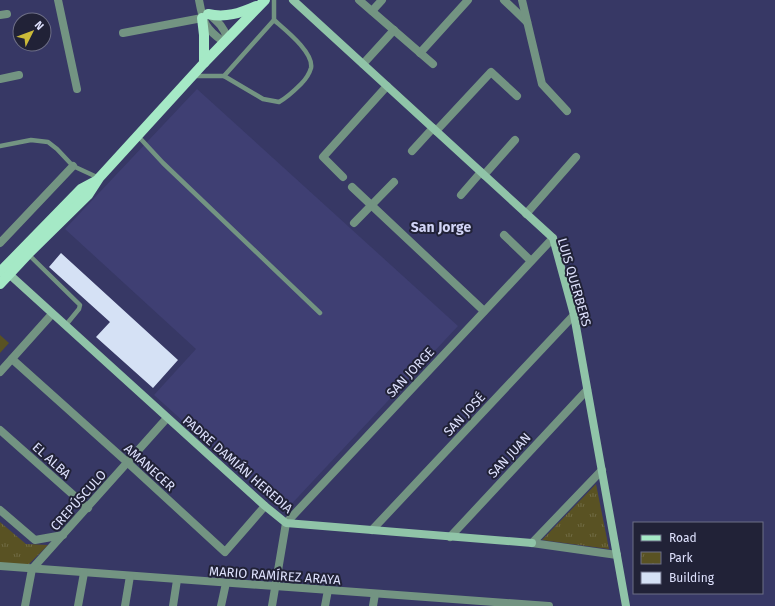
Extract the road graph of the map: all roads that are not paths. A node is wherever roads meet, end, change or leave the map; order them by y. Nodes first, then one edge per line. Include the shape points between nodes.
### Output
1 (58, 0) edge
2 (199, 0) edge
3 (274, 0) edge
4 (293, 0) edge
5 (359, 0) edge
6 (382, 0) edge
7 (468, 0) edge
8 (504, 0) edge
9 (522, 0) edge
10 (263, 2) edge
11 (372, 11) junction
12 (204, 14) junction
13 (274, 20) junction
14 (527, 22) junction
15 (394, 30) junction
16 (123, 33) dead end
17 (226, 40) junction
18 (420, 53) junction
19 (204, 63) junction
20 (363, 64) junction
21 (433, 64) dead end
22 (19, 75) dead end
23 (193, 76) junction
24 (224, 76) junction
25 (0, 79) edge
26 (387, 86) junction
27 (77, 89) dead end
28 (517, 96) dead end
29 (567, 111) dead end
30 (434, 129) junction
31 (138, 135) junction
32 (515, 140) dead end
33 (0, 146) edge
34 (412, 151) dead end
35 (576, 157) dead end
36 (73, 166) junction
37 (483, 173) junction
38 (343, 177) dead end
39 (98, 179) junction
40 (394, 182) dead end
41 (352, 186) dead end
42 (461, 195) dead end
43 (372, 205) junction
44 (526, 214) junction
45 (354, 223) dead end
46 (504, 235) dead end
47 (552, 238) junction
48 (0, 243) edge
49 (28, 254) junction
50 (530, 261) junction
51 (3, 270) edge
52 (0, 284) edge
53 (484, 311) junction
54 (320, 313) dead end
55 (52, 314) junction
56 (574, 315) junction
57 (65, 326) junction
58 (12, 359) junction
59 (0, 372) edge
60 (587, 390) junction
61 (166, 418) junction
62 (0, 430) edge
63 (128, 462) junction
64 (602, 470) junction
65 (265, 506) junction
66 (88, 508) junction
67 (0, 510) edge
68 (286, 523) junction
69 (372, 530) junction
70 (63, 535) junction
71 (450, 536) junction
72 (532, 543) junction
73 (617, 555) junction
74 (0, 566) edge
75 (32, 569) junction
76 (84, 573) junction
77 (130, 576) junction
78 (177, 580) junction
79 (226, 583) junction
80 (276, 587) junction
81 (328, 590) junction
82 (375, 594) junction
83 (419, 597) junction
84 (466, 603) edge
85 (506, 605) edge
86 (25, 606) edge
87 (78, 606) edge
88 (125, 606) edge
89 (173, 606) edge
90 (222, 606) edge
91 (272, 606) edge
92 (325, 606) edge
93 (373, 606) edge
94 (417, 606) edge
95 (549, 606) edge
96 (626, 606) edge

1 - 27 street
2 - 12 street
3 - 13 lane
4 - 20 street, LUIS QUERBERS
5 - 11 street
6 - 11 street
7 - 18 street
8 - 14 street
9 - 14 street
10 - 12 main road via 227,16
10 - 17 main road
11 - 15 street
12 - 16 street
12 - 17 street via 210,30
12 - 17 street via 225,30
12 - 19 main road
13 - 24 lane
13 - 24 lane via 308,55 312,67 307,78 279,102 263,99
14 - 29 street via 542,84
15 - 18 street
15 - 20 street
17 - 19 main road
18 - 21 street
19 - 23 main road
20 - 26 street, LUIS QUERBERS
22 - 25 street
23 - 24 lane
23 - 31 main road
26 - 30 street, LUIS QUERBERS
26 - 38 street via 323,157
28 - 30 street via 491,72
30 - 34 street
30 - 37 street, LUIS QUERBERS
31 - 39 main road
31 - 54 lane via 163,163
32 - 37 street
33 - 36 lane via 31,140 48,142
35 - 44 street
36 - 39 lane
36 - 48 street
37 - 42 street
37 - 44 street, LUIS QUERBERS
39 - 49 main road via 88,195
39 - 51 main road via 81,189
40 - 43 street
41 - 43 street
43 - 45 street
43 - 53 street
44 - 47 street, LUIS QUERBERS
46 - 50 street
47 - 50 street, SAN JORGE
47 - 56 street, LUIS QUERBERS
49 - 51 main road
49 - 57 lane via 80,305
50 - 53 street, SAN JORGE
51 - 52 main road
51 - 55 street, PADRE DAMIÁN HEREDIA
53 - 68 street, SAN JORGE
55 - 57 street, PADRE DAMIÁN HEREDIA
55 - 58 street
56 - 60 street, LUIS QUERBERS
56 - 69 street, SAN JOSÉ
57 - 61 street, PADRE DAMIÁN HEREDIA
58 - 59 street
58 - 63 street, AMANECER
60 - 64 street, LUIS QUERBERS
60 - 71 street, SAN JUAN
61 - 63 street, CREPÚSCULO
61 - 65 street, PADRE DAMIÁN HEREDIA
62 - 66 street, EL ALBA
63 - 65 street, AMANECER via 225,552
63 - 66 street, CREPÚSCULO
64 - 72 street
64 - 73 street, LUIS QUERBERS
65 - 68 street, PADRE DAMIÁN HEREDIA
66 - 70 street, CREPÚSCULO
67 - 70 street via 35,540
68 - 69 street, PADRE DAMIÁN HEREDIA
68 - 80 street
69 - 71 street, PADRE DAMIÁN HEREDIA
70 - 75 street, CREPÚSCULO
71 - 72 street, PADRE DAMIÁN HEREDIA
72 - 73 street, PADRE DAMIÁN HEREDIA
73 - 96 street, LUIS QUERBERS
74 - 75 street, MARIO RAMÍREZ ARAYA
75 - 76 street, MARIO RAMÍREZ ARAYA
75 - 86 street
76 - 77 street, MARIO RAMÍREZ ARAYA
76 - 87 street
77 - 78 street, MARIO RAMÍREZ ARAYA
77 - 88 street
78 - 79 street, MARIO RAMÍREZ ARAYA
78 - 89 street
79 - 80 street, MARIO RAMÍREZ ARAYA
79 - 90 street
80 - 81 street, MARIO RAMÍREZ ARAYA
80 - 91 street
81 - 82 street, MARIO RAMÍREZ ARAYA
81 - 92 street
82 - 83 street, MARIO RAMÍREZ ARAYA
82 - 93 street
83 - 84 street, MARIO RAMÍREZ ARAYA
83 - 94 street
84 - 85 street, MARIO RAMÍREZ ARAYA
85 - 95 street, MARIO RAMÍREZ ARAYA

